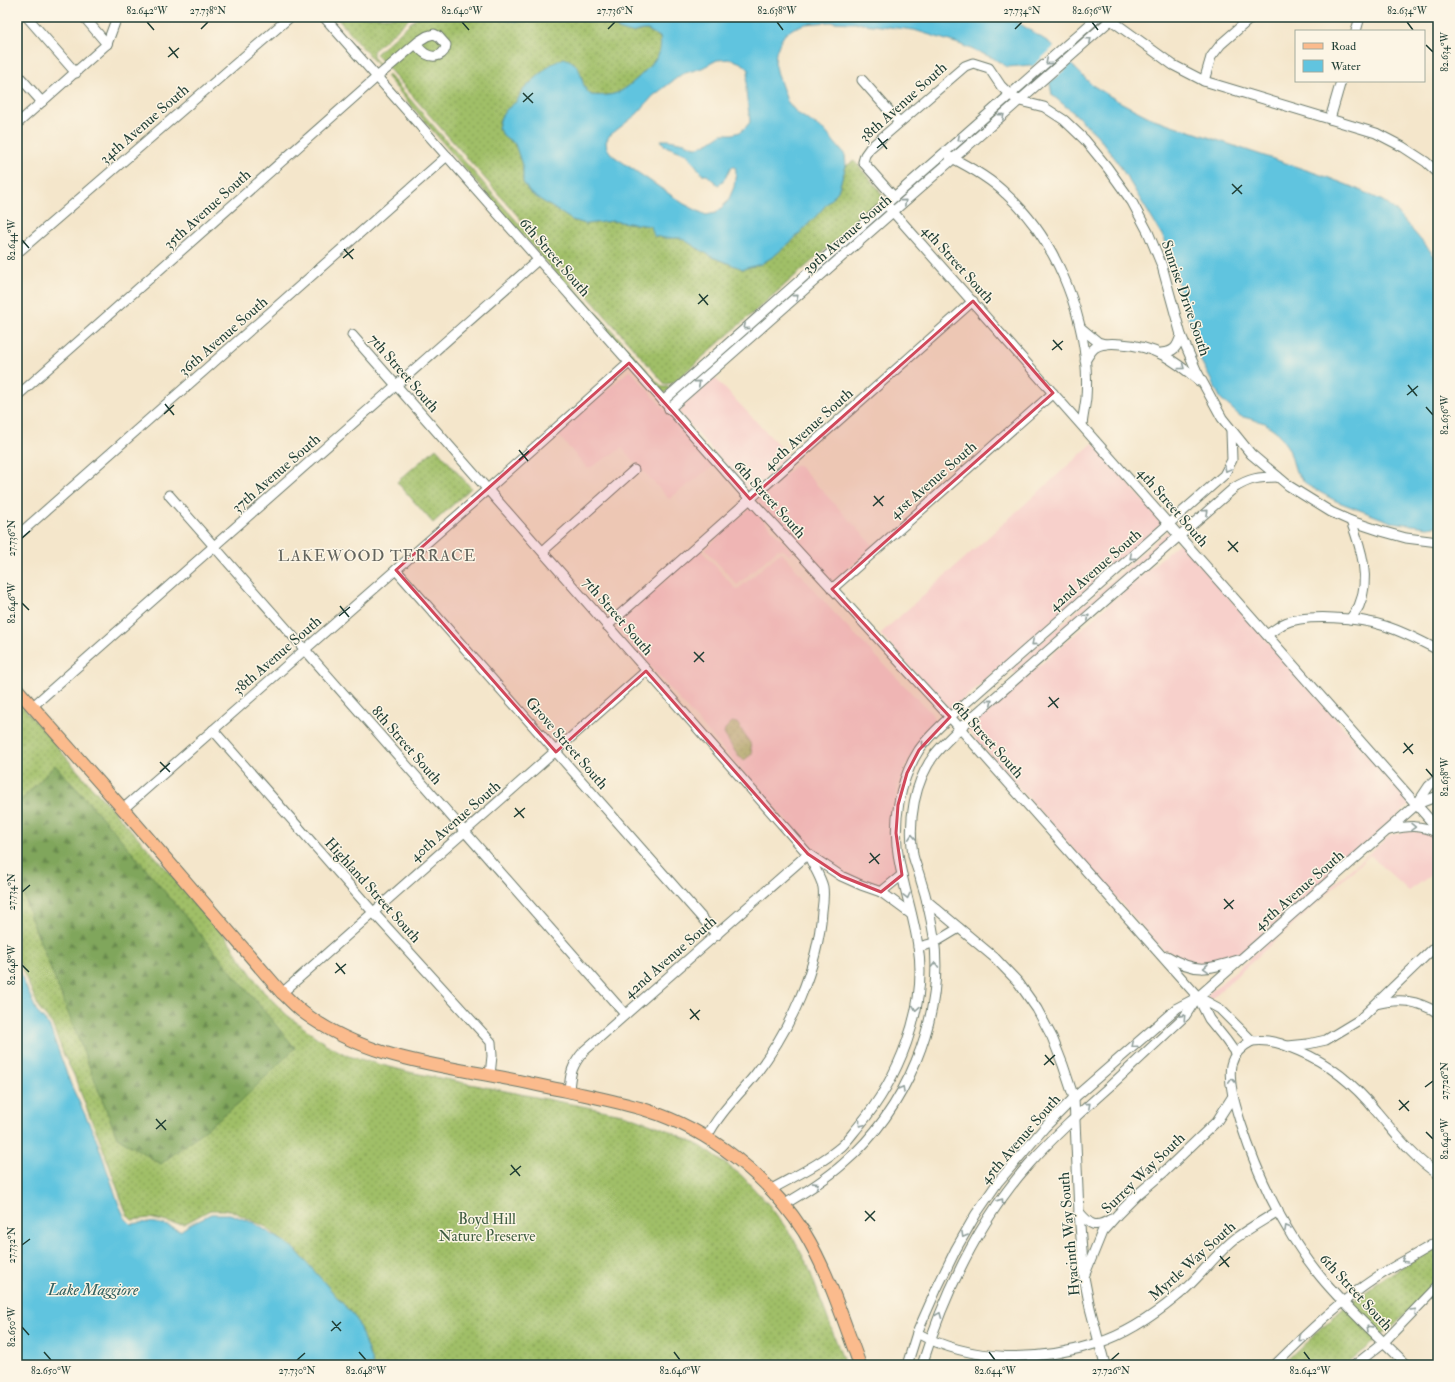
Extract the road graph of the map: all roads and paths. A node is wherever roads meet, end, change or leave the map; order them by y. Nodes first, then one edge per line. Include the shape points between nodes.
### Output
1 (27, 17) edge
2 (84, 17) edge
3 (117, 17) edge
4 (290, 17) edge
5 (324, 17) edge
6 (1098, 17) edge
7 (1252, 17) edge
8 (1360, 17) edge
9 (1111, 18) edge
10 (1356, 30) edge
11 (107, 44) junction
12 (416, 44) dead end
13 (965, 66) joint
14 (76, 73) junction
15 (17, 74) edge
16 (377, 77) junction
17 (862, 80) dead end
18 (1204, 81) junction
19 (1341, 82) edge
20 (1010, 95) junction
21 (1020, 101) junction
22 (42, 102) junction
23 (1330, 119) junction
24 (899, 122) junction
25 (17, 124) edge
26 (944, 153) junction
27 (447, 156) junction
28 (954, 158) junction
29 (1438, 173) edge
30 (894, 197) junction
31 (886, 204) junction
32 (893, 212) junction
33 (17, 253) edge
34 (538, 260) junction
35 (973, 301) junction
36 (1081, 328) junction
37 (352, 335) dead end
38 (1181, 335) junction
39 (1105, 344) junction
40 (1161, 353) junction
41 (1084, 361) junction
42 (629, 363) junction
43 (1203, 384) junction
44 (396, 385) junction
45 (1053, 393) junction
46 (17, 396) edge
47 (663, 401) junction
48 (669, 409) junction
49 (1082, 425) junction
50 (1231, 431) junction
51 (634, 470) dead end
52 (1278, 477) junction
53 (488, 489) junction
54 (169, 495) dead end
55 (750, 499) junction
56 (1351, 521) junction
57 (1169, 524) junction
58 (17, 536) edge
59 (1180, 536) junction
60 (1438, 542) edge
61 (215, 546) junction
62 (543, 551) junction
63 (396, 570) junction
64 (832, 589) junction
65 (1350, 619) junction
66 (607, 626) junction
67 (1268, 634) junction
68 (305, 650) junction
69 (1438, 650) edge
70 (1005, 668) junction
71 (646, 671) junction
72 (1015, 680) junction
73 (17, 689) edge
74 (33, 706) junction
75 (950, 717) junction
76 (960, 728) junction
77 (213, 730) junction
78 (556, 752) junction
79 (1438, 778) edge
80 (1438, 796) edge
81 (1417, 804) junction
82 (123, 809) junction
83 (1438, 829) edge
84 (1388, 830) junction
85 (464, 831) junction
86 (1438, 833) edge
87 (808, 854) junction
88 (902, 875) junction
89 (881, 892) junction
90 (927, 901) junction
91 (373, 912) junction
92 (911, 914) junction
93 (959, 928) junction
94 (717, 935) junction
95 (934, 943) junction
96 (1438, 944) edge
97 (918, 947) junction
98 (1158, 952) junction
99 (1243, 958) junction
100 (282, 993) junction
101 (1198, 997) junction
102 (1375, 1004) junction
103 (1438, 1013) edge
104 (625, 1014) junction
105 (1252, 1041) junction
106 (1287, 1046) junction
107 (1236, 1054) junction
108 (490, 1075) junction
109 (569, 1092) junction
110 (1233, 1096) junction
111 (1074, 1098) junction
112 (1076, 1116) junction
113 (706, 1137) junction
114 (1438, 1174) edge
115 (770, 1190) junction
116 (783, 1205) junction
117 (1278, 1211) junction
118 (1079, 1212) junction
119 (1118, 1214) junction
120 (1438, 1242) edge
121 (1084, 1277) junction
122 (1438, 1286) edge
123 (1343, 1302) junction
124 (918, 1333) junction
125 (930, 1340) junction
126 (1384, 1342) junction
127 (1099, 1343) junction
128 (860, 1365) edge
129 (907, 1365) edge
130 (922, 1365) edge
131 (1105, 1365) edge
132 (1275, 1365) edge
133 (1355, 1365) edge
134 (1407, 1365) edge

1 - 14 street
2 - 11 street
3 - 11 street
4 - 33 street, 34th Avenue South
5 - 16 street, 6th Street South
6 -> 20 street, 39th Avenue South
7 - 18 street via 1221,44 1211,57
8 - 10 street
9 - 18 street via 1173,65
21 -> 9 street, 39th Avenue South
11 - 14 street
12 - 16 street, 35th Avenue South
13 - 20 street, Sunrise Drive South via 973,63 990,68
13 - 24 street, 38th Avenue South
14 - 22 street
15 - 22 street
16 - 27 street, 6th Street South
16 - 46 street, 35th Avenue South
17 - 24 street
18 - 23 street
19 - 23 street
20 - 21 street, Sunrise Drive South
20 -> 26 street, 39th Avenue South
28 -> 21 street, 39th Avenue South
21 - 38 street, Sunrise Drive South via 1044,107 1064,120 1085,140 1132,202 1162,266
22 - 25 street
23 - 29 street via 1376,133 1403,147
24 - 30 street, 38th Avenue South via 870,148 863,162
26 - 28 street
26 - 30 street, 39th Avenue South
27 - 34 street, 6th Street South
27 - 58 street, 36th Avenue South
32 -> 28 street, 39th Avenue South
28 - 36 street via 981,174 1006,194 1028,218 1047,245 1064,277
30 - 31 street, 39th Avenue South
31 - 32 street, 4th Street South
31 -> 47 street, 39th Avenue South
32 - 35 street, 4th Street South
48 -> 32 street, 39th Avenue South
34 - 42 street, 6th Street South
34 - 44 street, 37th Avenue South
35 - 45 street, 4th Street South
35 - 55 street, 40th Avenue South
36 - 39 street via 1098,342
36 - 41 street
37 - 44 street, 7th Street South
38 - 40 street via 1178,346 1170,352
38 - 43 street, Sunrise Drive South
39 - 40 street via 1132,344
39 - 41 street via 1096,347
40 -> 43 street
41 - 49 street via 1086,397
42 - 47 street, 6th Street South
42 - 53 street, 38th Avenue South
43 - 50 street, Sunrise Drive South
44 - 53 street, 7th Street South
44 - 61 street, 37th Avenue South
45 - 49 street, 4th Street South
45 - 64 street, 41st Avenue South
47 - 48 street, 6th Street South
48 - 55 street, 6th Street South
49 - 57 street, 4th Street South
50 - 52 street, Sunrise Drive South via 1251,454
50 -> 57 street, 42nd Avenue South via 1232,460 1224,475
51 - 62 street
52 - 56 street, Sunrise Drive South via 1331,512
59 -> 52 street, 42nd Avenue South via 1246,480
53 - 62 street, 7th Street South
53 - 63 street, 38th Avenue South
54 - 61 street, 8th Street South
55 - 64 street, 6th Street South
55 - 66 street, 40th Avenue South
56 - 60 street, Sunrise Drive South via 1406,538
56 - 65 street via 1364,570 1364,590 1359,607
57 - 59 street, 4th Street South
57 -> 70 street, 42nd Avenue South
59 - 67 street, 4th Street South
72 -> 59 street, 42nd Avenue South
61 - 68 street, 8th Street South
61 - 74 street, 37th Avenue South
62 - 66 street, 7th Street South
63 - 68 street, 38th Avenue South
63 - 78 street, Grove Street South
64 - 75 street, 6th Street South
65 - 67 street via 1296,620
65 - 69 street via 1384,625
66 - 71 street, 7th Street South
67 - 81 street, 4th Street South
68 - 77 street, 38th Avenue South
68 - 85 street, 8th Street South
70 - 72 street
70 - 75 street, 42nd Avenue South
71 - 78 street, 40th Avenue South
71 - 87 street, 7th Street South
76 -> 72 street, 42nd Avenue South
73 - 74 main road
74 - 82 main road
75 - 76 street, 6th Street South
75 -> 88 street, 42nd Avenue South via 919,750 907,773 898,805 896,833
90 -> 76 street, 42nd Avenue South via 914,856 911,835 916,793 934,755
76 - 98 street, 6th Street South
77 - 82 street, 38th Avenue South
77 - 91 street, Highland Street South
78 - 85 street, 40th Avenue South
78 - 94 street, Grove Street South
79 - 81 street, 45th Avenue South
80 - 81 street, 45th Avenue South
81 - 83 street, 4th Street South
81 - 84 street, 45th Avenue South
82 - 100 main road
84 -> 86 street via 1408,826 1430,829
84 - 99 street, 45th Avenue South
85 - 91 street, 40th Avenue South
85 - 104 street, 8th Street South
87 - 89 street, 7th Street South via 841,876
87 - 94 street, 42nd Avenue South
87 - 113 street via 823,887 821,926 812,968 781,1036
88 - 89 street
88 -> 92 street, 42nd Avenue South
89 - 92 street, 7th Street South
90 - 93 street
90 - 95 street, 42nd Avenue South
91 - 100 street, 40th Avenue South
91 - 108 street, Highland Street South via 491,1042
92 - 97 street, 42nd Avenue South
93 - 95 street
93 - 111 street via 1000,963 1018,982 1037,1009 1055,1044
94 - 104 street, 42nd Avenue South
95 - 97 street
116 -> 95 street, 42nd Avenue South via 826,1179 844,1164 875,1130 898,1097 920,1050 929,1018 934,994
96 - 102 street
97 -> 115 street, 42nd Avenue South via 920,969 915,1016 888,1086 877,1104 843,1145 820,1163
99 -> 98 street via 1213,968 1196,969
98 - 101 street, 6th Street South
99 - 101 street, 45th Avenue South
100 - 108 main road via 303,1012 325,1026 372,1050 402,1059
101 - 105 street, 6th Street South via 1220,1009
101 - 107 street, 6th Street South via 1209,1019
101 -> 111 street, 45th Avenue South via 1177,1008
112 -> 101 street, 45th Avenue South via 1185,1016
102 - 103 street via 1390,1000 1408,1000 1425,1005
102 - 106 street via 1359,1020 1326,1040
104 - 109 street, 42nd Avenue South via 575,1061 570,1076
105 - 106 street via 1269,1041
105 - 107 street via 1242,1046
106 - 114 street via 1324,1064 1354,1087 1408,1149
110 -> 107 street, 6th Street South via 1231,1066
108 - 109 main road
109 - 113 main road via 647,1110 676,1121
110 - 117 street, 6th Street South via 1252,1157
110 - 119 street, Surrey Way South via 1217,1121
111 - 112 street, Hyacinth Way South
111 -> 124 street, 45th Avenue South via 1022,1153 976,1214 936,1288
112 - 118 street, Hyacinth Way South
125 -> 112 street, 45th Avenue South via 953,1283 989,1217 1029,1164
113 - 115 main road via 739,1160
115 - 116 main road
116 - 128 main road via 804,1233 817,1257 832,1289
123 -> 117 street, 6th Street South via 1304,1255
117 - 127 street, Myrtle Way South via 1220,1252 1177,1297 1154,1314 1127,1331
118 - 119 street via 1090,1224 1097,1226
118 - 121 street, Hyacinth Way South
119 - 121 street, Surrey Way South via 1102,1232
120 -> 123 street via 1377,1277
121 - 127 street, Hyacinth Way South
126 -> 122 street
126 -> 123 street, 6th Street South
123 -> 132 street
124 - 125 street, Myrtle Way South
124 - 129 street, 45th Avenue South
125 - 127 street, Myrtle Way South via 972,1353 1002,1357 1069,1351
125 - 130 street, 45th Avenue South
126 - 133 street
126 - 134 street, 6th Street South
127 - 131 street, Hyacinth Way South

